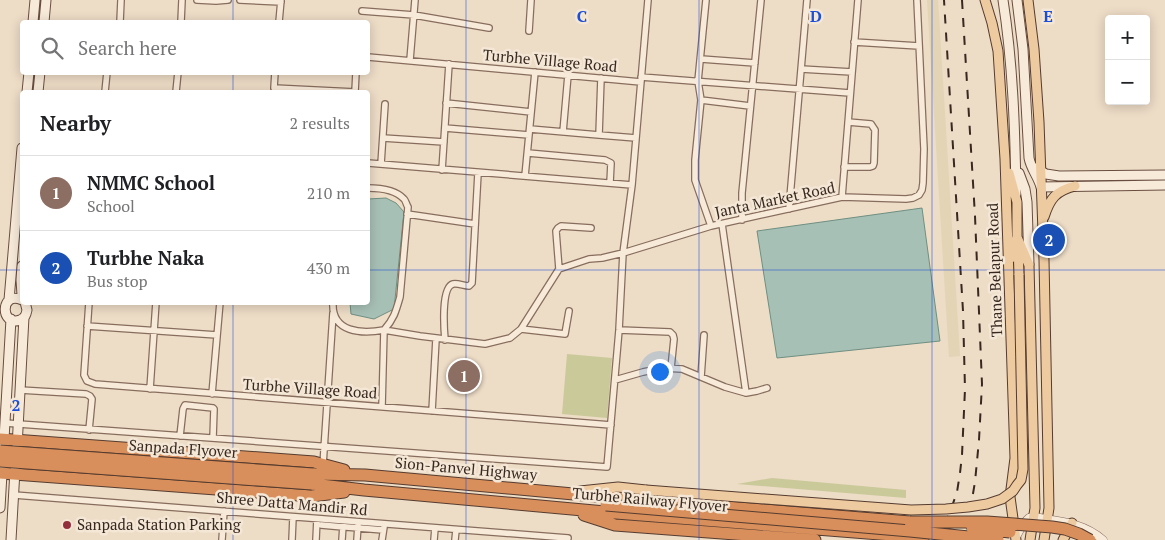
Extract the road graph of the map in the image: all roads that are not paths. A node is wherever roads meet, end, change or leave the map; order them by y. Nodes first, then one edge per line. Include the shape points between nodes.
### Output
1 (35, 0) edge
2 (46, 0) edge
3 (122, 0) edge
4 (182, 0) edge
5 (198, 0) edge
6 (228, 0) edge
7 (240, 0) edge
8 (415, 0) edge
9 (531, 0) edge
10 (648, 0) edge
11 (706, 0) edge
12 (760, 0) edge
13 (806, 0) edge
14 (858, 0) edge
15 (918, 0) edge
16 (985, 0) edge
17 (1003, 0) edge
18 (1016, 0) edge
19 (1028, 0) edge
20 (281, 1) edge
21 (362, 11) dead end
22 (414, 15) junction
23 (33, 20) edge
24 (44, 20) edge
25 (120, 20) edge
26 (181, 20) edge
27 (279, 20) edge
28 (489, 28) dead end
29 (529, 30) dead end
30 (854, 42) junction
31 (919, 46) junction
32 (370, 56) edge
33 (700, 59) junction
34 (410, 60) junction
35 (755, 63) junction
36 (449, 64) junction
37 (801, 68) junction
38 (535, 72) junction
39 (852, 72) junction
40 (29, 75) edge
41 (40, 75) edge
42 (107, 75) edge
43 (178, 75) edge
44 (275, 75) edge
45 (356, 75) edge
46 (568, 75) junction
47 (602, 78) junction
48 (641, 80) junction
49 (698, 81) junction
50 (752, 86) junction
51 (799, 89) junction
52 (27, 90) edge
53 (38, 90) edge
54 (105, 90) edge
55 (176, 90) edge
56 (314, 90) edge
57 (355, 90) edge
58 (850, 93) junction
59 (700, 100) junction
60 (446, 103) junction
61 (385, 104) dead end
62 (750, 106) junction
63 (532, 112) junction
64 (848, 122) junction
65 (445, 128) junction
66 (530, 132) junction
67 (563, 132) junction
68 (599, 135) junction
69 (383, 138) junction
70 (636, 138) junction
71 (444, 142) junction
72 (528, 153) junction
73 (1040, 157) junction
74 (1005, 158) junction
75 (1016, 158) junction
76 (1029, 158) junction
77 (370, 163) edge
78 (380, 164) junction
79 (844, 167) junction
80 (20, 168) edge
81 (442, 170) junction
82 (1040, 171) junction
83 (478, 173) junction
84 (1165, 175) edge
85 (525, 176) junction
86 (1059, 176) junction
87 (610, 184) junction
88 (632, 185) junction
89 (1165, 185) edge
90 (1041, 186) junction
91 (1060, 186) junction
92 (1076, 186) junction
93 (370, 188) edge
94 (842, 197) junction
95 (1017, 202) junction
96 (789, 209) junction
97 (407, 214) junction
98 (742, 220) junction
99 (1042, 221) junction
100 (475, 224) junction
101 (722, 224) junction
102 (712, 226) junction
103 (591, 228) dead end
104 (1017, 237) junction
105 (623, 253) junction
106 (1029, 265) junction
107 (1008, 266) junction
108 (559, 269) junction
109 (20, 300) edge
110 (5, 304) edge
111 (26, 305) edge
112 (88, 305) edge
113 (156, 305) edge
114 (220, 305) edge
115 (334, 305) edge
116 (569, 311) dead end
117 (333, 312) junction
118 (6, 317) edge
119 (24, 317) junction
120 (87, 326) junction
121 (522, 329) junction
122 (384, 330) junction
123 (619, 330) junction
124 (154, 331) junction
125 (218, 334) junction
126 (704, 335) dead end
127 (436, 339) junction
128 (445, 340) junction
129 (671, 368) junction
130 (701, 377) junction
131 (615, 380) junction
132 (767, 388) dead end
133 (150, 389) junction
134 (20, 390) junction
135 (746, 393) junction
136 (212, 394) junction
137 (327, 403) junction
138 (382, 407) junction
139 (432, 411) junction
140 (5, 424) junction
141 (18, 424) junction
142 (611, 425) junction
143 (90, 430) junction
144 (180, 436) junction
145 (213, 438) junction
146 (2, 439) edge
147 (17, 440) junction
148 (324, 446) junction
149 (0, 451) edge
150 (0, 461) edge
151 (323, 465) junction
152 (1, 473) edge
153 (15, 474) junction
154 (365, 475) junction
155 (313, 479) junction
156 (364, 490) junction
157 (565, 493) junction
158 (0, 494) edge
159 (14, 495) junction
160 (0, 508) edge
161 (563, 508) junction
162 (589, 510) junction
163 (224, 511) junction
164 (293, 517) junction
165 (1034, 517) junction
166 (1048, 519) junction
167 (320, 521) junction
168 (910, 522) junction
169 (345, 524) junction
170 (1072, 524) junction
171 (358, 525) junction
172 (384, 527) junction
173 (435, 528) junction
174 (456, 530) junction
175 (568, 538) dead end
176 (1016, 539) edge
177 (11, 540) edge
178 (222, 540) edge
179 (292, 540) edge
180 (318, 540) edge
181 (344, 540) edge
182 (357, 540) edge
183 (382, 540) edge
184 (434, 540) edge
185 (455, 540) edge
186 (815, 540) edge
187 (923, 540) edge
188 (998, 540) edge
189 (1030, 540) edge
190 (1044, 540) edge
191 (1063, 540) edge
192 (1073, 540) edge
193 (1090, 540) edge
194 (1102, 540) edge

1 - 23 main road
2 - 24 main road
3 - 25 street
4 - 26 street
5 - 6 street
7 - 20 street
8 - 22 street
9 - 29 street
10 - 48 street
11 - 33 street
12 - 35 street
13 - 37 street
14 - 30 street
15 - 31 street, Janta Market Road
16 - 74 main road, Thane Belapur Road via 998,51
17 - 75 main road
18 - 76 main road via 1023,49
19 - 73 main road
20 - 27 street
21 - 22 street
22 - 28 street
22 - 34 street
30 - 31 street
30 - 39 street
31 - 94 street, Janta Market Road via 924,148 922,190 914,198 906,199
32 - 34 street, Turbhe Village Road
33 - 35 street
33 - 49 street
34 - 36 street, Turbhe Village Road
35 - 50 street
36 - 38 street, Turbhe Village Road
36 - 60 street
37 - 39 street
37 - 51 street
38 - 46 street, Turbhe Village Road
38 - 63 street
39 - 58 street
40 - 52 main road
41 - 53 main road
42 - 54 street
43 - 55 street
44 - 56 street via 274,88
45 - 57 street
46 - 47 street, Turbhe Village Road
46 - 67 street
47 - 48 street, Turbhe Village Road
47 - 68 street
48 - 49 street, Turbhe Village Road
48 - 70 street
49 - 50 street, Turbhe Village Road
49 - 59 street
50 - 51 street, Turbhe Village Road
50 - 62 street
51 - 58 street, Turbhe Village Road
51 - 96 street
58 - 64 street
59 - 62 street
59 - 102 street via 695,180
60 - 63 street
60 - 65 street
61 - 69 street
62 - 98 street
63 - 66 street
64 - 79 street
64 - 79 street via 872,124 875,130 874,164 870,167
65 - 66 street
65 - 71 street
66 - 67 street
66 - 72 street
67 - 68 street
68 - 70 street
69 - 71 street
69 - 78 street
70 - 88 street
71 - 81 street
72 - 85 street
72 - 87 street via 605,160 611,165
73 - 82 main road
73 - 86 main road via 1044,169
74 - 95 main road
74 - 107 main road, Thane Belapur Road
75 - 95 main road
75 - 106 main road via 1027,202
76 - 82 main road
76 - 90 main road
77 - 78 street
78 - 81 street
79 - 94 street
80 - 110 main road
81 - 83 street
82 - 86 main road
82 - 90 main road
83 - 85 street
83 - 100 street
84 - 86 main road
85 - 87 street
86 - 91 main road
87 - 88 street
88 - 105 street
89 - 92 main road
90 - 91 main road
90 - 99 main road
91 - 92 main road
92 - 99 main road via 1055,195
93 - 97 street via 385,189 404,199
94 - 96 street, Janta Market Road
95 - 104 main road
96 - 98 street, Janta Market Road
97 - 100 street
97 - 122 street via 400,297 397,311
98 - 101 street, Janta Market Road
99 - 166 main road
100 - 128 street via 472,283 448,287
101 - 102 street, Janta Market Road
101 - 135 street
102 - 105 street, Janta Market Road
103 - 108 street via 558,228
104 - 106 main road
104 - 107 main road
104 - 157 main road, bridge via 1023,469 1021,480 1002,498 968,507 911,510 618,487
105 - 108 street, Janta Market Road
105 - 123 street
106 - 165 main road
107 - 176 main road, Thane Belapur Road via 1015,458 1010,497
108 - 121 street
109 - 110 main road via 16,298
110 - 118 main road
111 - 119 main road via 28,310
112 - 120 street, Turbhe Village Road
113 - 124 street
114 - 125 street
115 - 117 street
116 - 121 street via 565,334
117 - 122 street via 350,330
117 - 137 street
118 - 119 main road via 18,320
118 - 140 main road
119 - 134 main road
120 - 124 street
120 - 133 street, Turbhe Village Road via 83,368 87,381
121 - 128 street via 510,338 485,344
122 - 127 street
122 - 138 street
123 - 129 street via 670,332 674,339
123 - 131 street
124 - 125 street
124 - 133 street
125 - 136 street
126 - 130 street
127 - 128 street
127 - 139 street
129 - 130 street
129 - 131 street
130 - 135 street
131 - 142 street
132 - 135 street
133 - 136 street, Turbhe Village Road
134 - 141 main road
134 - 143 street via 90,396
136 - 137 street, Turbhe Village Road
137 - 138 street, Turbhe Village Road
137 - 148 street
138 - 139 street, Turbhe Village Road
139 - 142 street, Turbhe Village Road
140 - 141 street
140 - 146 main road
141 - 143 street
141 - 147 main road
142 - 148 street via 607,467
143 - 144 street
144 - 145 street
144 - 145 street via 186,405 213,408
145 - 148 street
146 - 147 highway
146 - 152 main road
147 - 151 highway
147 - 153 main road
148 - 151 street
149 - 155 highway, Sanpada Flyover, bridge
150 - 155 highway, Sanpada Flyover, bridge
151 - 154 highway
152 - 153 highway
152 - 158 main road
153 - 156 highway via 312,496
153 - 159 main road
154 - 155 highway, Sanpada Flyover
154 - 157 highway, Sion-Panvel Highway
155 - 156 highway, Sanpada Flyover
156 - 161 highway, Sion-Panvel Highway
157 - 168 highway, Turbhe Railway Flyover
158 - 160 main road
159 - 163 street, Shree Datta Mandir Rd
159 - 177 main road
161 - 162 highway, Turbhe Railway Flyover
161 - 186 highway, Turbhe Railway Flyover via 615,525
162 - 187 highway, Turbhe Railway Flyover
162 - 188 highway, bridge via 606,505
163 - 164 street, Shree Datta Mandir Rd
163 - 178 street
164 - 167 street, Shree Datta Mandir Rd
164 - 179 street
165 - 166 street
165 - 176 street via 1027,520
165 - 189 main road
166 - 170 street
166 - 190 main road
167 - 169 street, Shree Datta Mandir Rd
167 - 180 street
168 - 192 highway, Turbhe Railway Flyover, bridge via 1051,535
168 - 193 highway, Turbhe Railway Flyover, bridge via 987,522 1052,527
169 - 171 street, Shree Datta Mandir Rd
169 - 181 street
170 - 191 main road
170 - 194 street
171 - 172 street, Shree Datta Mandir Rd
171 - 182 street
172 - 173 street, Shree Datta Mandir Rd
172 - 183 street
173 - 174 street, Shree Datta Mandir Rd
173 - 184 street
174 - 175 street, Shree Datta Mandir Rd
174 - 185 street

